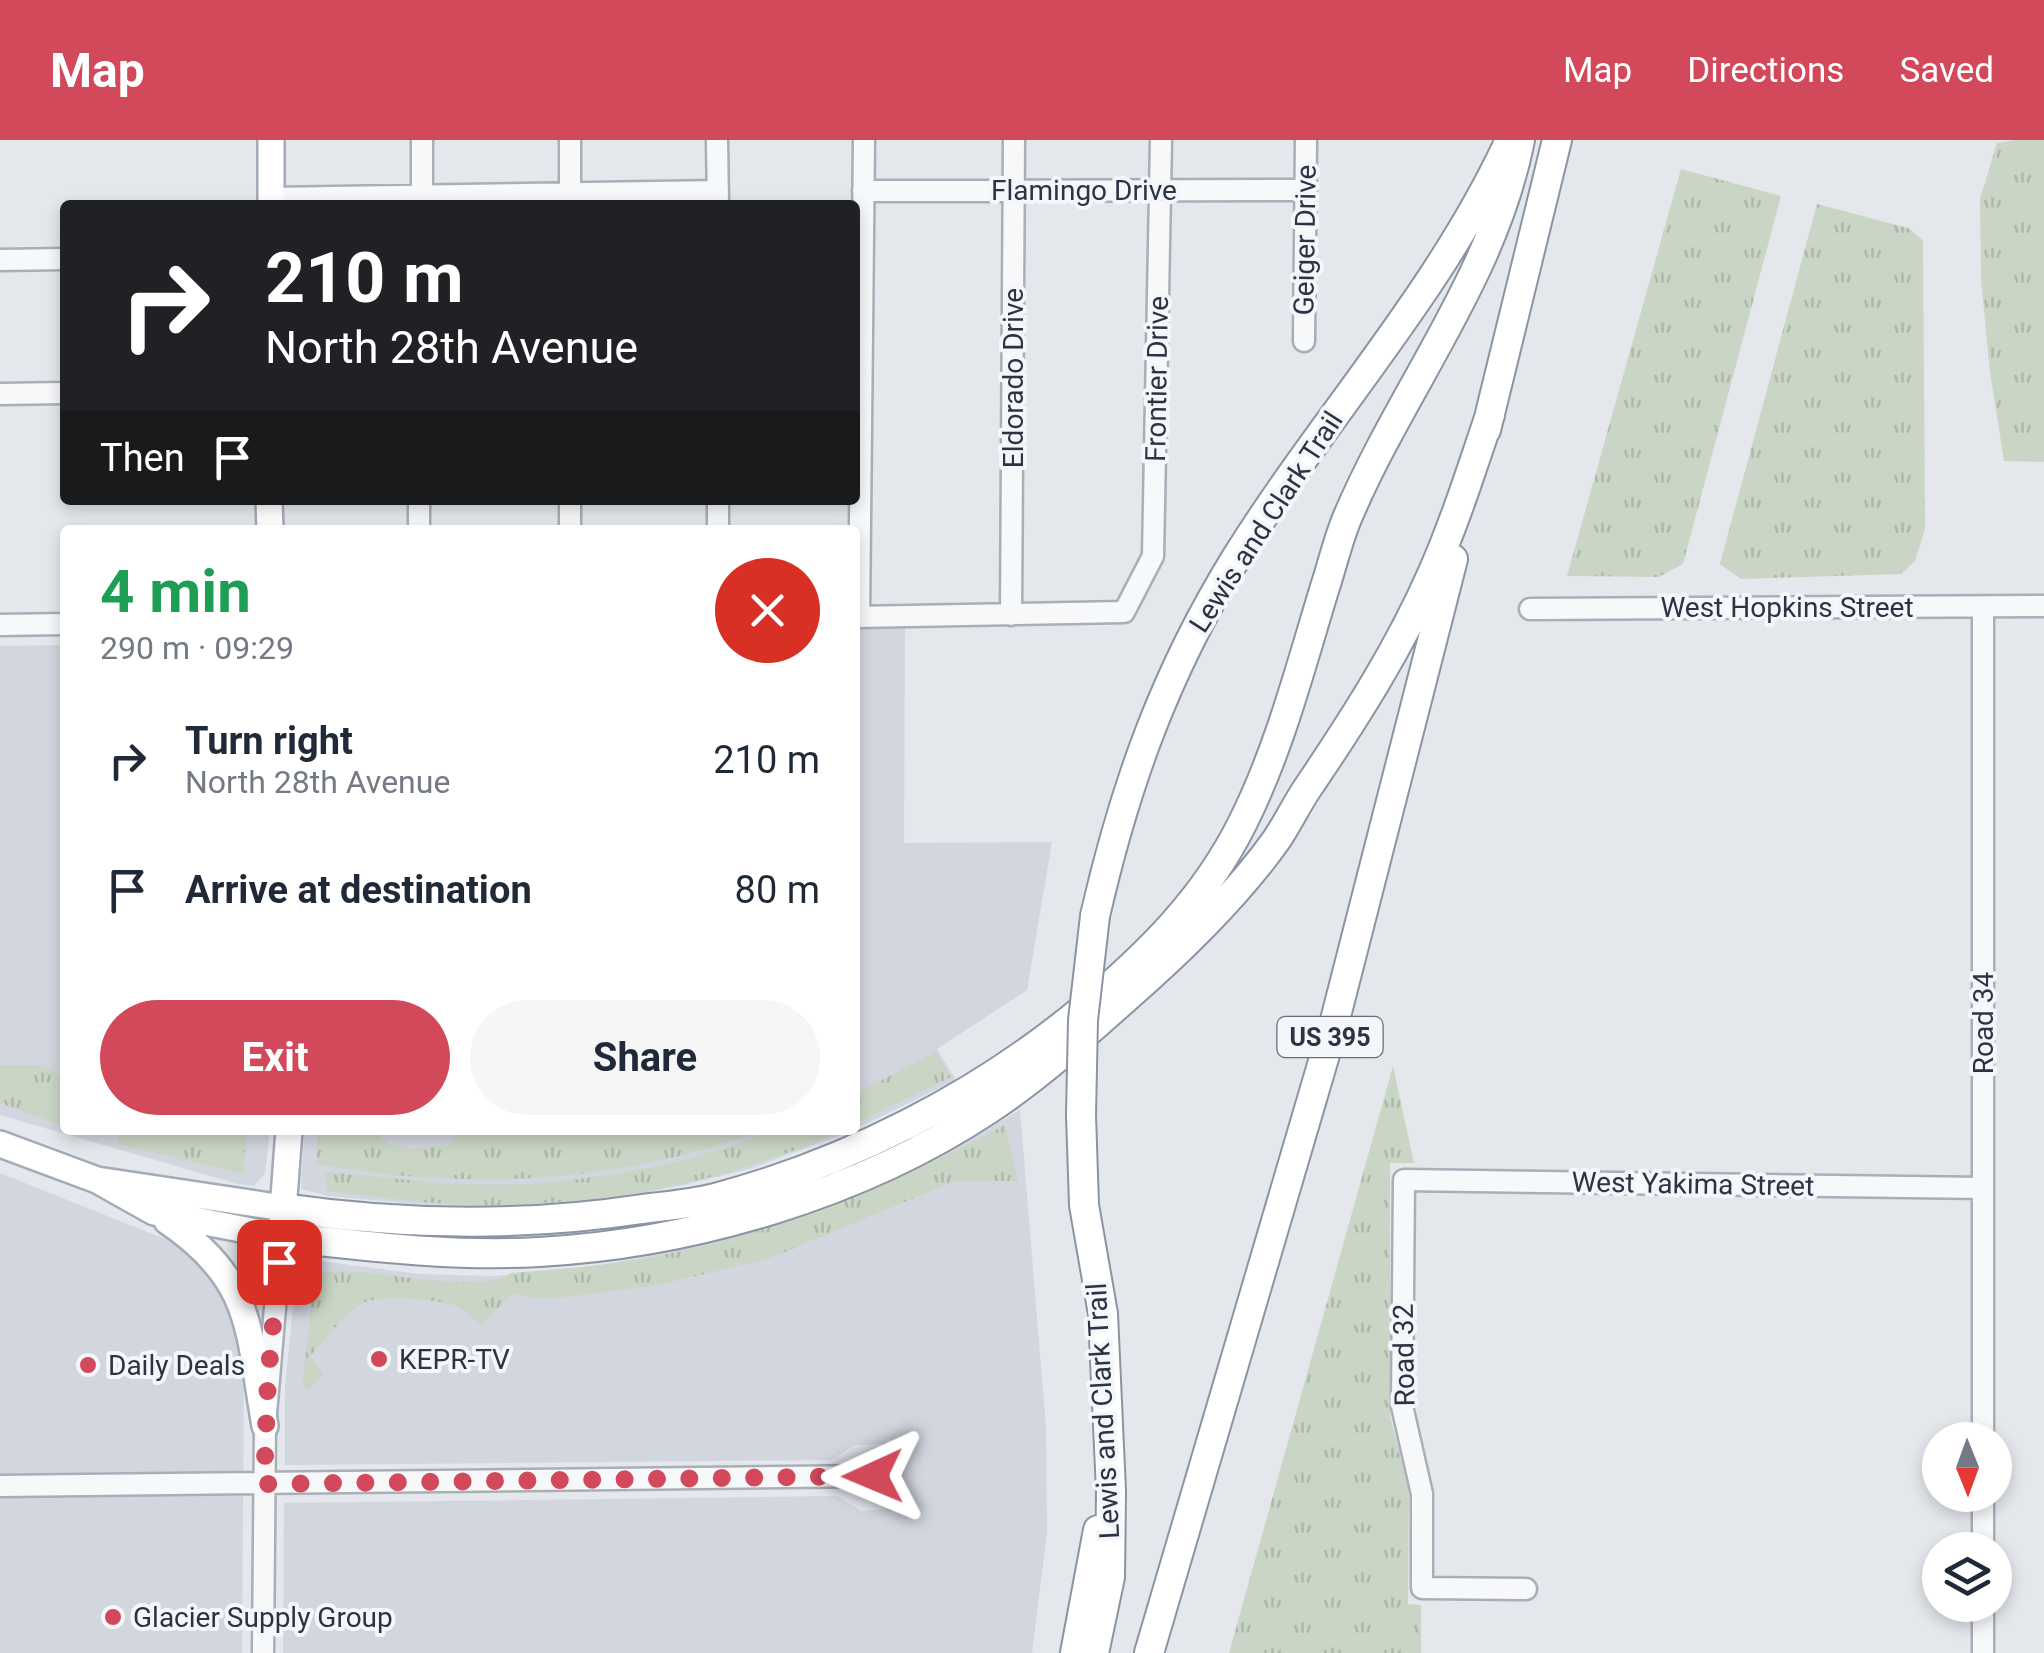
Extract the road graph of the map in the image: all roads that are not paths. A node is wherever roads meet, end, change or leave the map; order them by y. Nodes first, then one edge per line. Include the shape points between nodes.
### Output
1 (271, 140) edge
2 (422, 140) edge
3 (570, 140) edge
4 (718, 140) edge
5 (864, 140) edge
6 (1014, 140) edge
7 (1161, 140) edge
8 (1306, 140) edge
9 (1510, 140) edge
10 (1520, 140) edge
11 (1558, 140) edge
12 (1014, 190) junction
13 (1160, 190) junction
14 (1306, 190) junction
15 (863, 191) junction
16 (718, 198) edge
17 (570, 199) edge
18 (271, 200) edge
19 (422, 200) edge
20 (60, 259) edge
21 (0, 260) edge
22 (860, 261) edge
23 (1304, 341) dead end
24 (60, 393) edge
25 (0, 394) edge
26 (1490, 414) junction
27 (1983, 606) junction
28 (2044, 606) edge
29 (1530, 609) dead end
30 (1011, 615) junction
31 (860, 617) edge
32 (60, 624) edge
33 (0, 626) edge
34 (289, 1135) edge
35 (0, 1144) edge
36 (97, 1180) junction
37 (1404, 1180) joint
38 (1982, 1188) junction
39 (283, 1208) junction
40 (154, 1212) junction
41 (281, 1237) junction
42 (1983, 1422) edge
43 (265, 1426) junction
44 (873, 1476) dead end
45 (264, 1484) junction
46 (0, 1486) edge
47 (1111, 1491) junction
48 (1526, 1590) dead end
49 (1983, 1622) edge
50 (263, 1653) edge
51 (1075, 1653) edge
52 (1094, 1653) edge
53 (1149, 1653) edge
54 (1983, 1653) edge

1 - 18 main road
2 - 19 street
3 - 17 street
4 - 16 street
5 - 15 street
6 - 12 street, Eldorado Drive
7 - 13 street, Frontier Drive
8 - 14 street, Geiger Drive
9 - 47 highway, Lewis and Clark Trail, bridge via 1444,258 1239,554 1182,652 1120,812 1095,916 1080,1115 1084,1205 1103,1314
10 - 39 highway via 1512,183 1482,260 1346,520 1277,740 1242,823 1202,890 1141,961 976,1087 798,1173 710,1200 499,1222
11 - 26 highway, US 395
12 - 13 street, Flamingo Drive
12 - 15 street, Flamingo Drive
12 - 30 street, Eldorado Drive
13 - 14 street, Flamingo Drive
13 - 30 street, Frontier Drive via 1153,556 1124,612
14 - 23 street, Geiger Drive
15 - 22 street
16 - 17 street
17 - 19 street
20 - 21 street
24 - 25 street
26 - 41 highway via 1456,517 1406,630 1276,840 1150,977 987,1110 906,1156 803,1199 630,1242 490,1253
26 - 53 highway, US 395 via 1334,1024
27 - 28 street, West Hopkins Street
27 - 29 street, West Hopkins Street
27 - 38 street, Road 34
30 - 31 street
32 - 33 street
34 - 39 main road
35 - 36 main road
36 - 39 main road
36 - 40 main road
37 - 38 street, West Yakima Street
37 - 48 street, Road 32 via 1402,1406 1422,1494 1422,1588
38 - 42 street, Road 34
39 - 41 main road
40 - 41 main road
40 - 43 main road via 194,1239 233,1284 245,1312
41 - 43 street
43 - 45 street
44 - 45 street
45 - 46 street
45 - 50 street
47 - 51 highway via 1094,1540
47 - 52 highway, Lewis and Clark Trail via 1110,1577
49 - 54 street

